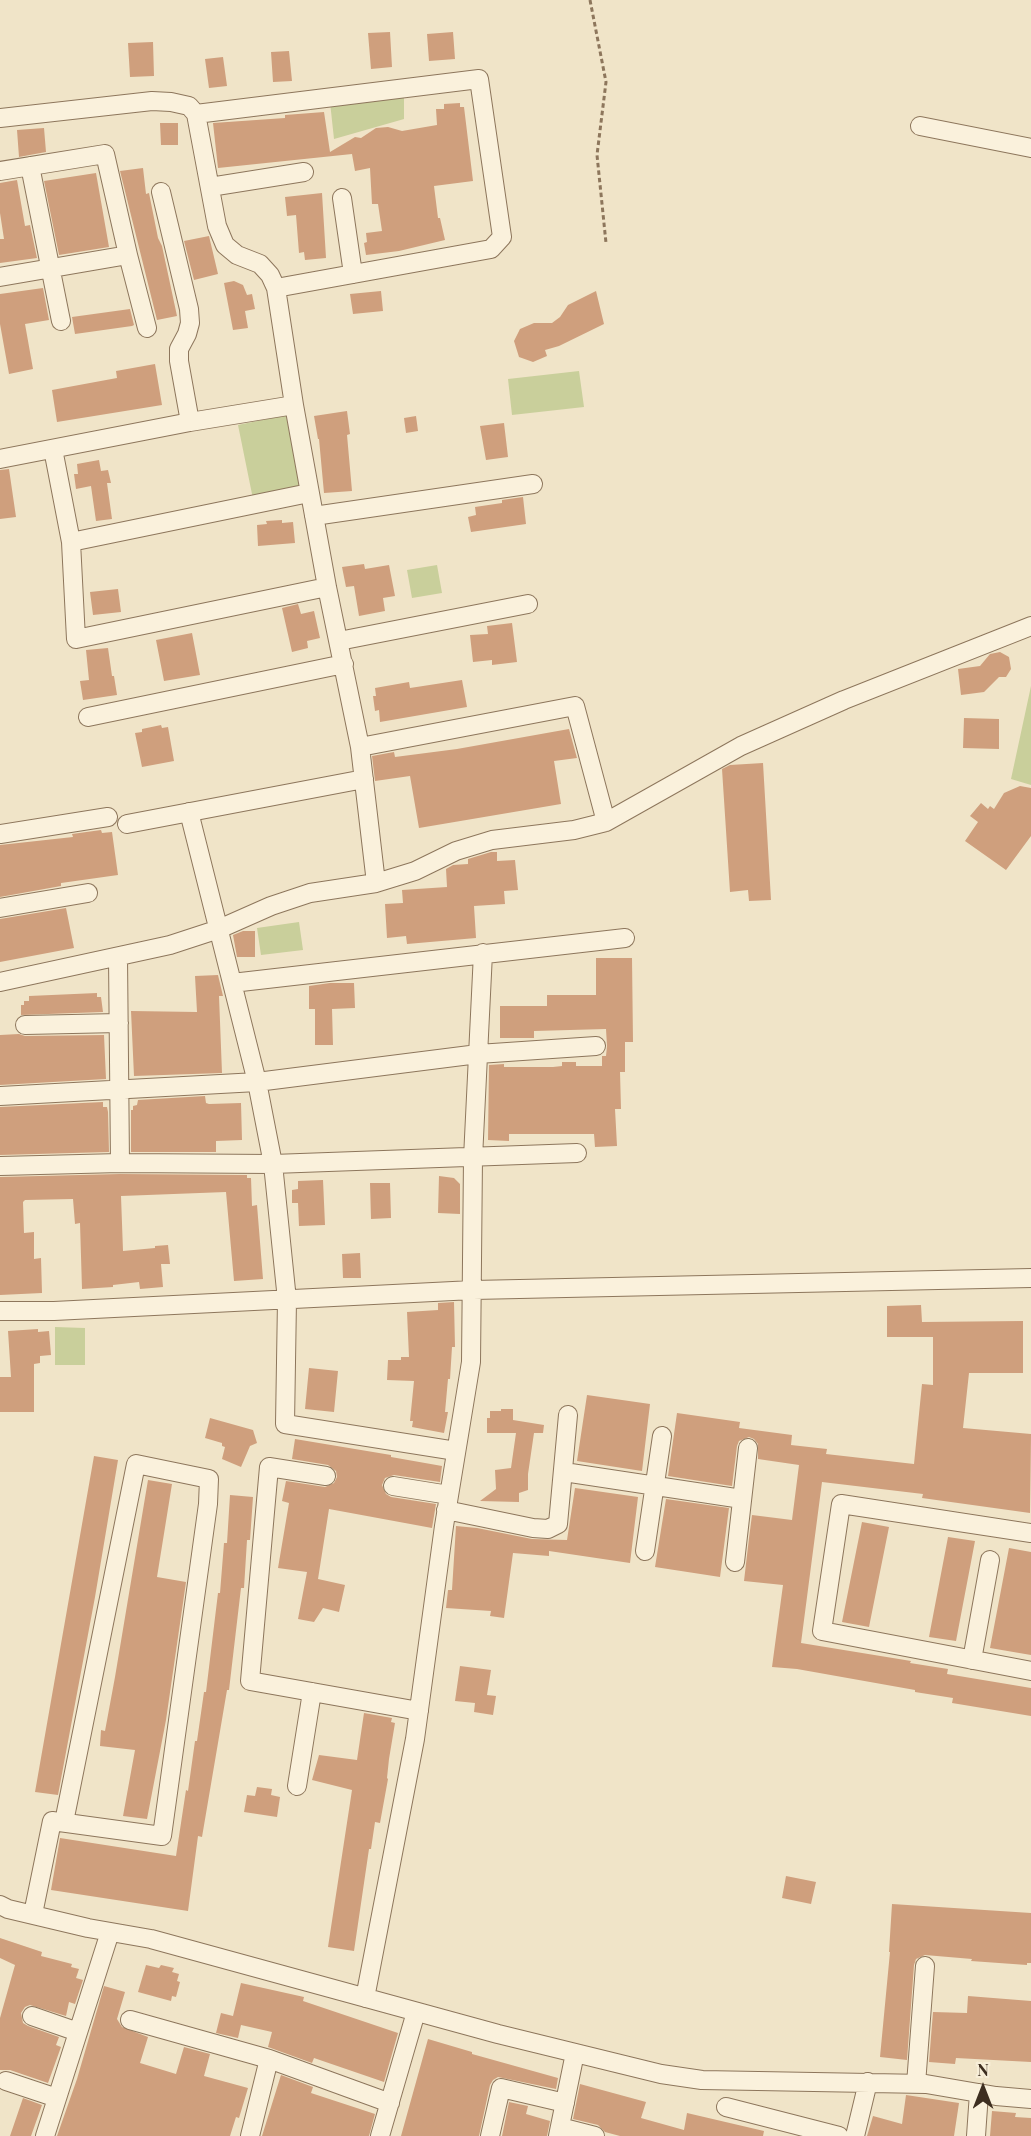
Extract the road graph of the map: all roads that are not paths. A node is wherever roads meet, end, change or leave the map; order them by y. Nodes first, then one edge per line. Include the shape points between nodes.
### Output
1 (196, 114) junction
2 (0, 118) edge
3 (920, 126) dead end
4 (1031, 148) edge
5 (30, 166) junction
6 (0, 171) edge
7 (304, 172) dead end
8 (210, 187) junction
9 (161, 192) dead end
10 (342, 198) dead end
11 (128, 255) junction
12 (51, 269) junction
13 (353, 274) junction
14 (0, 278) edge
15 (276, 288) junction
16 (61, 321) dead end
17 (147, 328) dead end
18 (294, 405) junction
19 (190, 422) junction
20 (53, 449) junction
21 (0, 459) edge
22 (533, 484) dead end
23 (309, 493) junction
24 (314, 516) junction
25 (71, 542) junction
26 (327, 587) junction
27 (528, 604) dead end
28 (1031, 626) edge
29 (339, 641) junction
30 (344, 664) junction
31 (88, 717) dead end
32 (360, 747) junction
33 (364, 778) junction
34 (189, 812) junction
35 (108, 818) dead end
36 (606, 822) junction
37 (127, 824) dead end
38 (0, 834) edge
39 (376, 883) junction
40 (88, 893) dead end
41 (0, 908) edge
42 (219, 929) junction
43 (625, 938) dead end
44 (483, 953) junction
45 (118, 957) junction
46 (0, 982) edge
47 (232, 983) junction
48 (119, 1023) junction
49 (25, 1025) dead end
50 (596, 1046) dead end
51 (478, 1054) junction
52 (257, 1082) junction
53 (119, 1091) junction
54 (0, 1096) edge
55 (578, 1153) dead end
56 (473, 1158) junction
57 (120, 1163) junction
58 (273, 1164) junction
59 (0, 1166) edge
60 (1031, 1278) edge
61 (473, 1290) junction
62 (286, 1300) junction
63 (0, 1311) edge
64 (568, 1415) dead end
65 (662, 1436) dead end
66 (748, 1448) dead end
67 (456, 1451) junction
68 (564, 1472) junction
69 (326, 1476) dead end
70 (393, 1486) dead end
71 (654, 1486) junction
72 (742, 1499) junction
73 (447, 1503) junction
74 (1031, 1533) edge
75 (645, 1551) dead end
76 (990, 1560) dead end
77 (735, 1562) dead end
78 (972, 1660) junction
79 (1031, 1671) edge
80 (312, 1692) junction
81 (419, 1711) junction
82 (297, 1786) dead end
83 (64, 1822) junction
84 (0, 1905) edge
85 (33, 1914) junction
86 (110, 1932) junction
87 (925, 1966) dead end
88 (365, 1998) junction
89 (416, 2012) junction
90 (32, 2016) dead end
91 (130, 2020) dead end
92 (78, 2032) junction
93 (575, 2053) junction
94 (269, 2059) junction
95 (6, 2081) dead end
96 (868, 2082) junction
97 (916, 2084) junction
98 (979, 2093) junction
99 (57, 2098) junction
100 (1031, 2098) edge
101 (390, 2103) junction
102 (564, 2103) junction
103 (726, 2107) dead end
104 (559, 2131) edge
105 (45, 2136) edge
106 (250, 2136) edge
107 (380, 2136) edge
108 (490, 2136) edge
109 (595, 2136) edge
110 (840, 2136) edge
111 (855, 2136) edge
112 (976, 2136) edge

1 - 2 street via 189,106 152,101
1 - 8 street
1 - 13 street via 478,79 502,237 492,249
3 - 4 street
5 - 6 street
5 - 11 street via 105,154
5 - 12 street
7 - 8 street
8 - 15 street via 225,245 237,255 260,264
9 - 19 street via 189,309 190,323 179,349 179,361
10 - 13 street
11 - 12 street
11 - 17 street
12 - 14 street
12 - 16 street
13 - 15 street
15 - 18 street
18 - 19 street
18 - 23 street
19 - 20 street
20 - 21 street
20 - 25 street
22 - 24 street
23 - 24 street
23 - 25 street
24 - 26 street
25 - 26 street via 76,639
26 - 29 street
27 - 29 street
28 - 36 street via 844,700 741,746
29 - 30 street
30 - 31 street
30 - 32 street
32 - 33 street
32 - 36 street via 575,706
33 - 34 street
33 - 39 street
34 - 37 street
34 - 42 street
35 - 38 street
36 - 39 street via 492,840
39 - 42 street via 310,893
40 - 41 street
42 - 45 street
42 - 47 street
43 - 44 street
44 - 47 street
44 - 51 street
45 - 46 street
45 - 48 street
47 - 52 street
48 - 49 street
48 - 53 street
50 - 51 street
51 - 52 street
51 - 56 street
52 - 53 street
52 - 58 street
53 - 54 street
53 - 57 street
55 - 56 street
56 - 58 street
56 - 61 street
57 - 58 street
57 - 59 street
58 - 62 street
60 - 61 street
61 - 62 street
61 - 67 street via 471,1362
62 - 63 street
62 - 67 street via 285,1424
64 - 68 street
65 - 71 street
66 - 72 street
67 - 73 street
68 - 71 street
68 - 73 street via 558,1524 548,1529
69 - 80 street via 269,1467 250,1681
70 - 73 street
71 - 72 street
71 - 75 street
72 - 77 street
73 - 81 street
74 - 78 street via 841,1504 822,1630
76 - 78 street
78 - 79 street
80 - 81 street
80 - 82 street
81 - 88 street
83 - 83 street via 162,1836 208,1504 208,1479 136,1464
83 - 85 street via 51,1821
84 - 85 street
85 - 86 street
86 - 88 street
86 - 92 street
87 - 97 street
88 - 89 street
89 - 93 street
89 - 101 street
90 - 92 street
91 - 94 street
92 - 99 street
93 - 96 street via 702,2080
93 - 102 street
94 - 101 street
94 - 106 street
95 - 99 street
96 - 97 street
96 - 111 street
97 - 98 street
98 - 100 street
98 - 112 street
99 - 105 street
101 - 107 street
102 - 104 street
102 - 108 street via 501,2088
103 - 110 street
104 - 109 street

